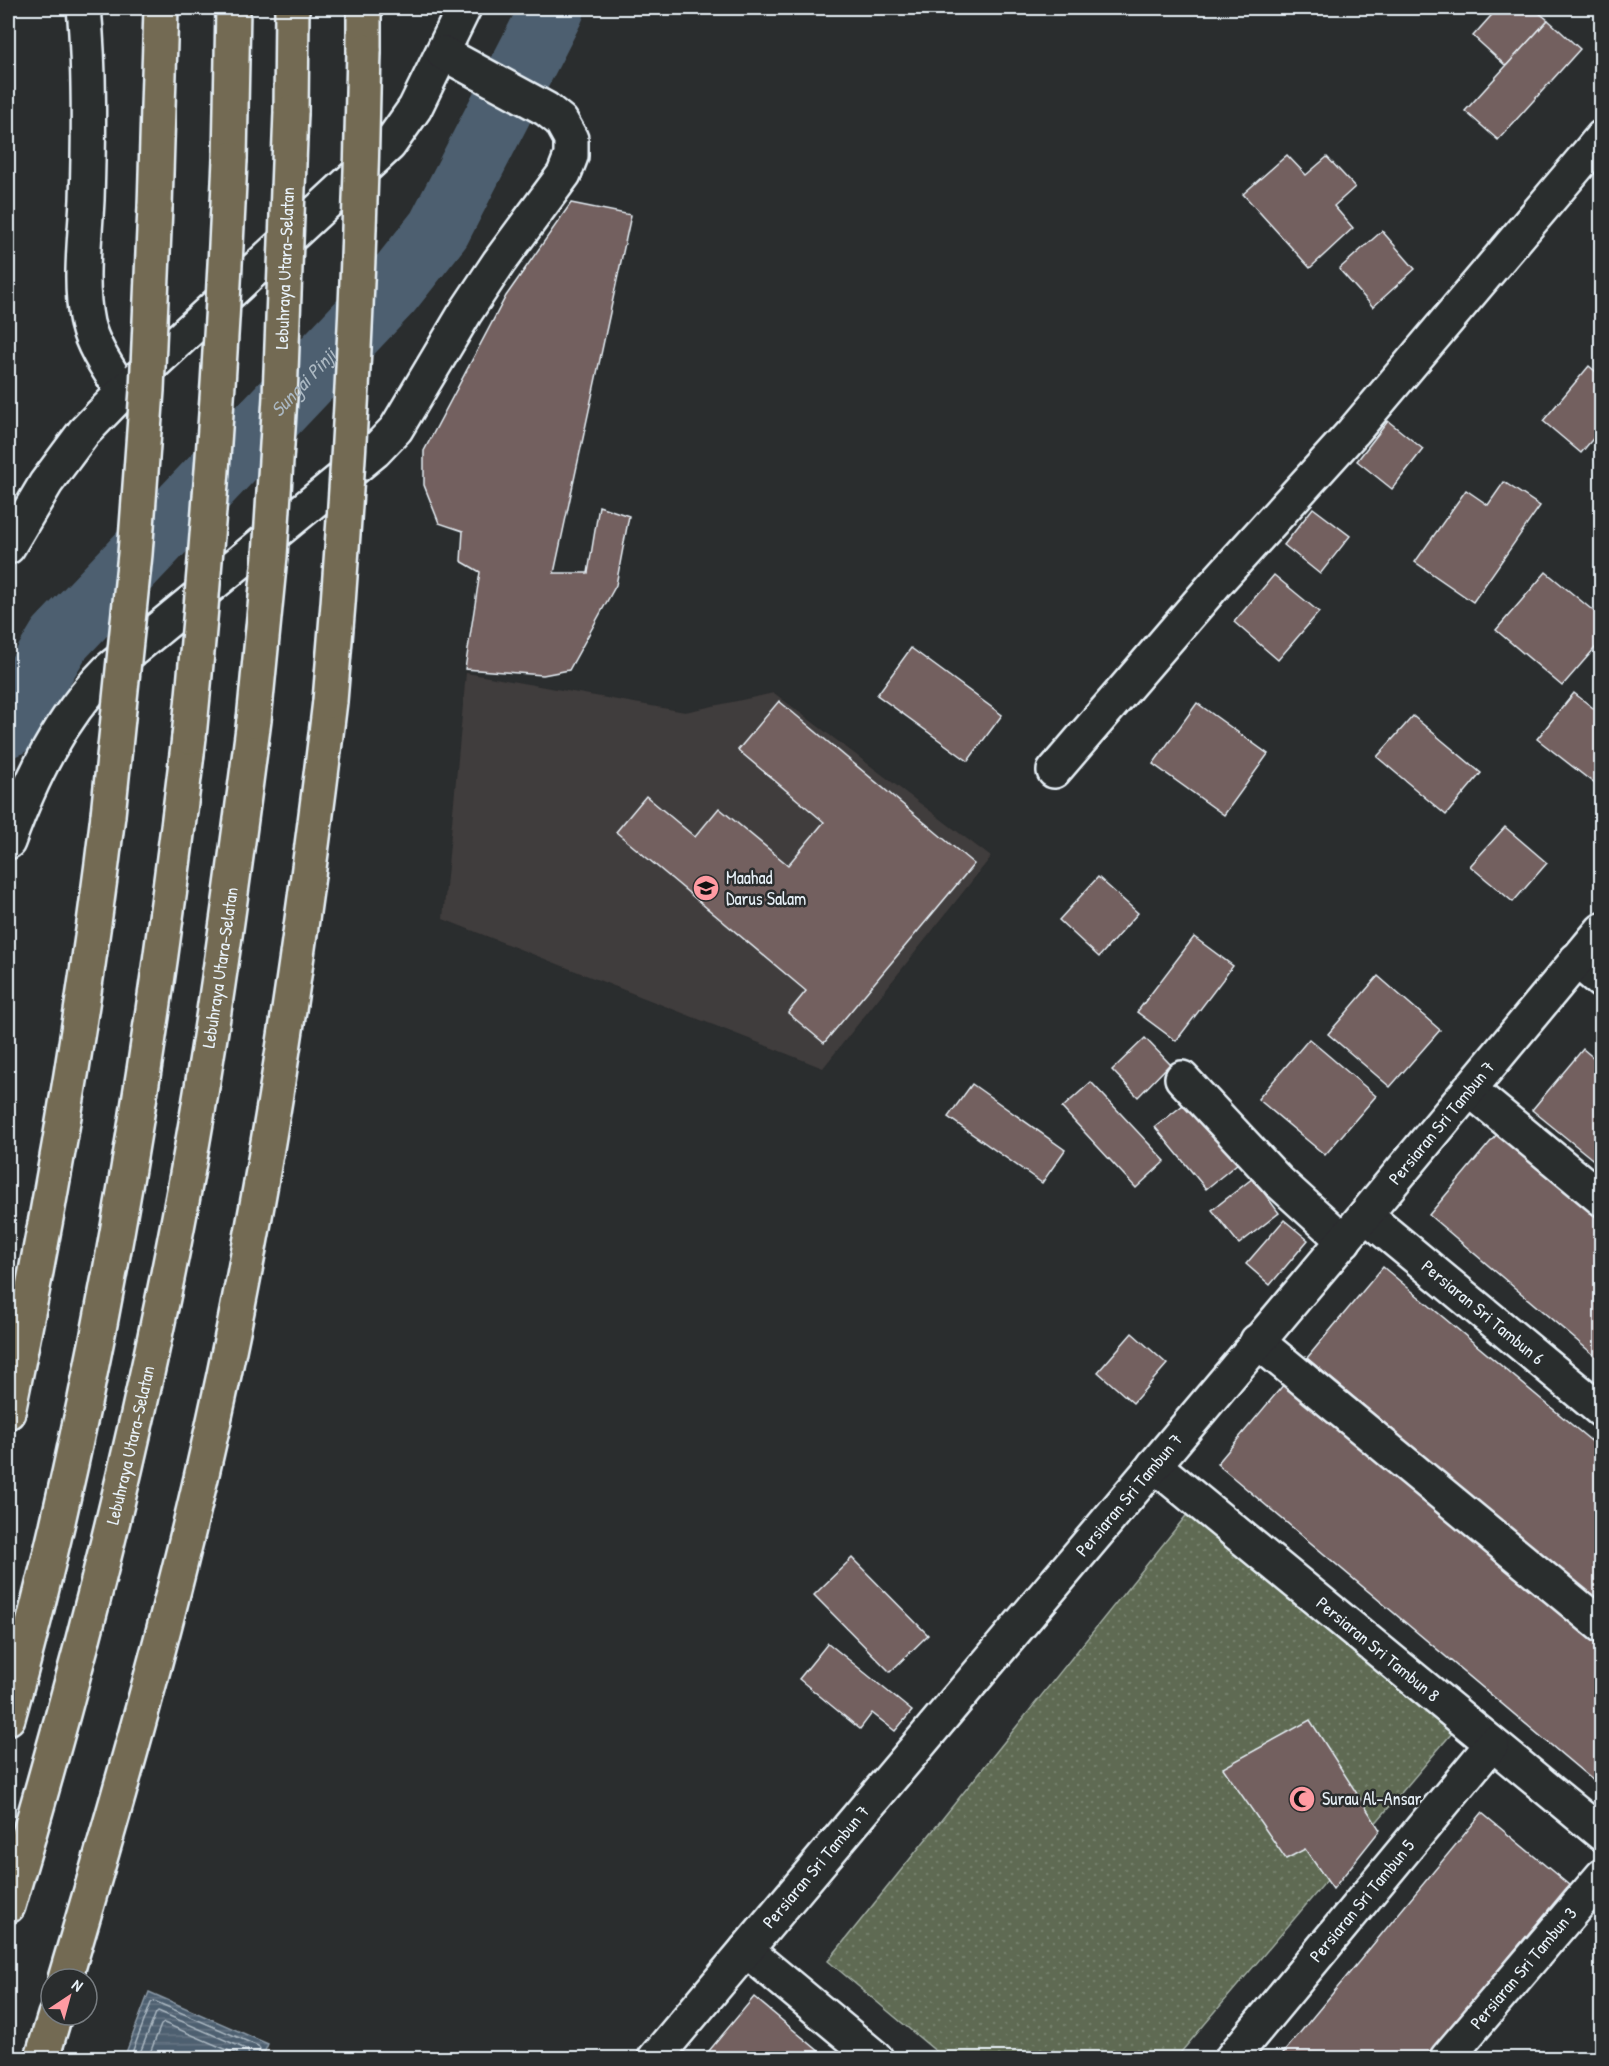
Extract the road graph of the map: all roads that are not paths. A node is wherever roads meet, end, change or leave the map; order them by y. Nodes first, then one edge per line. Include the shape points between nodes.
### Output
1 (84, 8) edge
2 (161, 8) edge
3 (233, 8) edge
4 (292, 8) edge
5 (364, 8) edge
6 (464, 8) edge
7 (455, 60) junction
8 (1602, 137) edge
9 (123, 392) junction
10 (8, 547) edge
11 (1054, 771) dead end
12 (8, 842) edge
13 (1602, 930) edge
14 (1576, 960) junction
15 (1602, 982) edge
16 (1182, 1078) dead end
17 (1469, 1089) junction
18 (1602, 1199) edge
19 (1365, 1215) junction
20 (1344, 1241) junction
21 (1257, 1341) junction
22 (1602, 1411) edge
23 (8, 1413) edge
24 (1155, 1465) junction
25 (1602, 1626) edge
26 (8, 1718) edge
27 (1492, 1744) junction
28 (1602, 1834) edge
29 (1602, 1876) edge
30 (8, 1906) edge
31 (746, 1950) junction
32 (69, 1967) edge
33 (51, 2027) edge
34 (42, 2058) edge
35 (655, 2058) edge
36 (876, 2058) edge
37 (1232, 2058) edge
38 (1447, 2058) edge

1 - 9 street via 88,48 83,296 96,347
2 - 23 main road, bridge via 147,390 108,815 62,1132
3 - 26 main road, bridge via 230,159 207,557 167,923 132,1146 75,1444
4 - 30 main road, Lebuhraya Utara–Selatan, bridge via 280,397 270,556 228,923 190,1157 130,1455 64,1711
5 - 32 main road, bridge via 361,210 342,563 330,701 301,934 235,1317 201,1477 140,1724
6 - 7 street
7 - 9 street via 389,145
7 - 12 street via 561,121 571,139 571,156 564,174 465,313 396,429 375,451 88,690 54,738 26,792
8 - 11 street via 1353,432
9 - 10 street via 84,432 46,483
13 - 14 street, Persiaran Sri Tambun 7
14 - 15 street
14 - 17 street, Persiaran Sri Tambun 7
16 - 20 street via 1278,1181
17 - 18 street
17 - 19 street, Persiaran Sri Tambun 7
19 - 20 street, Persiaran Sri Tambun 7
19 - 22 street, Persiaran Sri Tambun 6
20 - 21 street, Persiaran Sri Tambun 7
21 - 24 street, Persiaran Sri Tambun 7
21 - 25 street
24 - 27 street, Persiaran Sri Tambun 8
24 - 31 street, Persiaran Sri Tambun 7
27 - 28 street, Persiaran Sri Tambun 8
27 - 37 street, Persiaran Sri Tambun 5
29 - 38 street, Persiaran Sri Tambun 3
31 - 35 street, Persiaran Sri Tambun 7
31 - 36 street
33 - 34 main road

